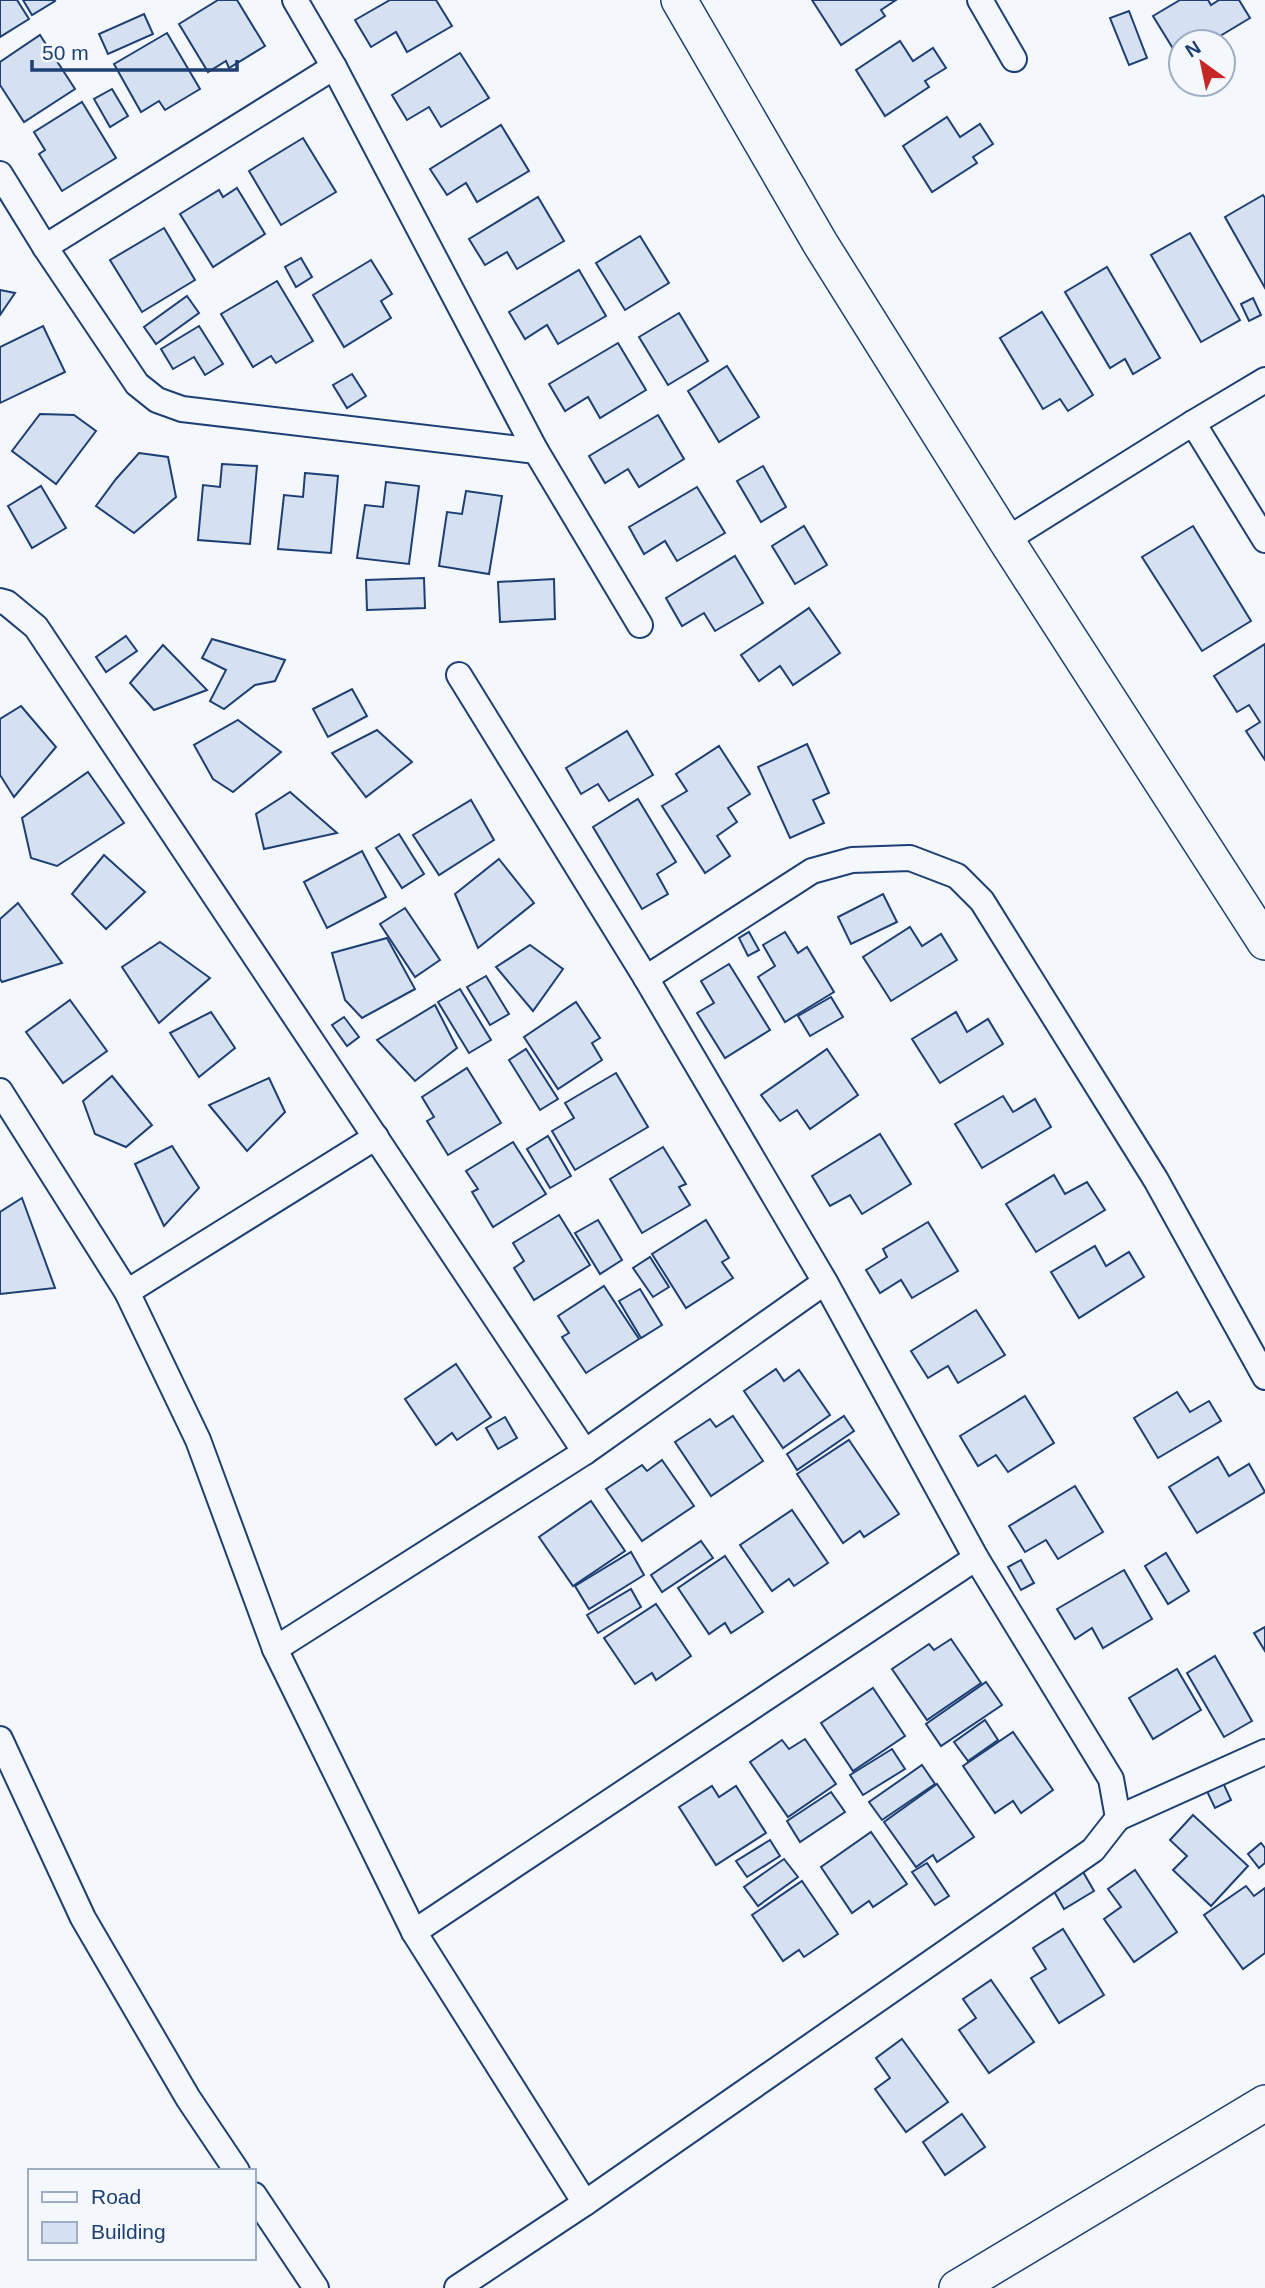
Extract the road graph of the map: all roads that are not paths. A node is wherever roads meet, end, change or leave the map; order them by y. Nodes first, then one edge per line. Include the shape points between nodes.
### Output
1 (295, 0) edge
2 (679, 0) edge
3 (980, 0) edge
4 (1014, 59) dead end
5 (334, 67) junction
6 (0, 174) edge
7 (45, 247) junction
8 (1265, 380) edge
9 (1193, 423) junction
10 (536, 451) junction
11 (1006, 540) junction
12 (1265, 540) edge
13 (0, 601) edge
14 (640, 625) dead end
15 (459, 675) dead end
16 (1265, 942) edge
17 (646, 978) junction
18 (0, 1091) edge
19 (376, 1137) junction
20 (825, 1282) junction
21 (127, 1292) junction
22 (1265, 1377) edge
23 (585, 1452) junction
24 (976, 1558) junction
25 (275, 1649) junction
26 (0, 1739) edge
27 (1265, 1752) edge
28 (1118, 1818) junction
29 (414, 1932) junction
30 (1265, 2103) edge
31 (236, 2169) edge
32 (256, 2198) edge
33 (585, 2203) junction
34 (316, 2288) edge
35 (457, 2288) edge
36 (957, 2288) edge

1 - 5 street
2 - 11 street via 820,243
3 - 4 street
5 - 7 street
5 - 10 street
6 - 7 street
7 - 10 street via 137,384 157,400 181,409
8 - 9 street
9 - 11 street
9 - 12 street
10 - 14 street
11 - 16 street
13 - 19 street via 36,627
15 - 17 street
17 - 20 street
17 - 22 street via 812,871 852,860 910,858 957,876 982,901 1148,1169
18 - 21 street
19 - 21 street
19 - 23 street
20 - 23 street
20 - 24 street
21 - 25 street via 198,1440
23 - 25 street
24 - 28 street via 1111,1779
24 - 29 street
25 - 29 street
26 - 31 street via 83,1918 188,2098
27 - 28 street
28 - 33 street via 1093,1850
29 - 33 street
30 - 36 street
32 - 34 street
33 - 35 street

